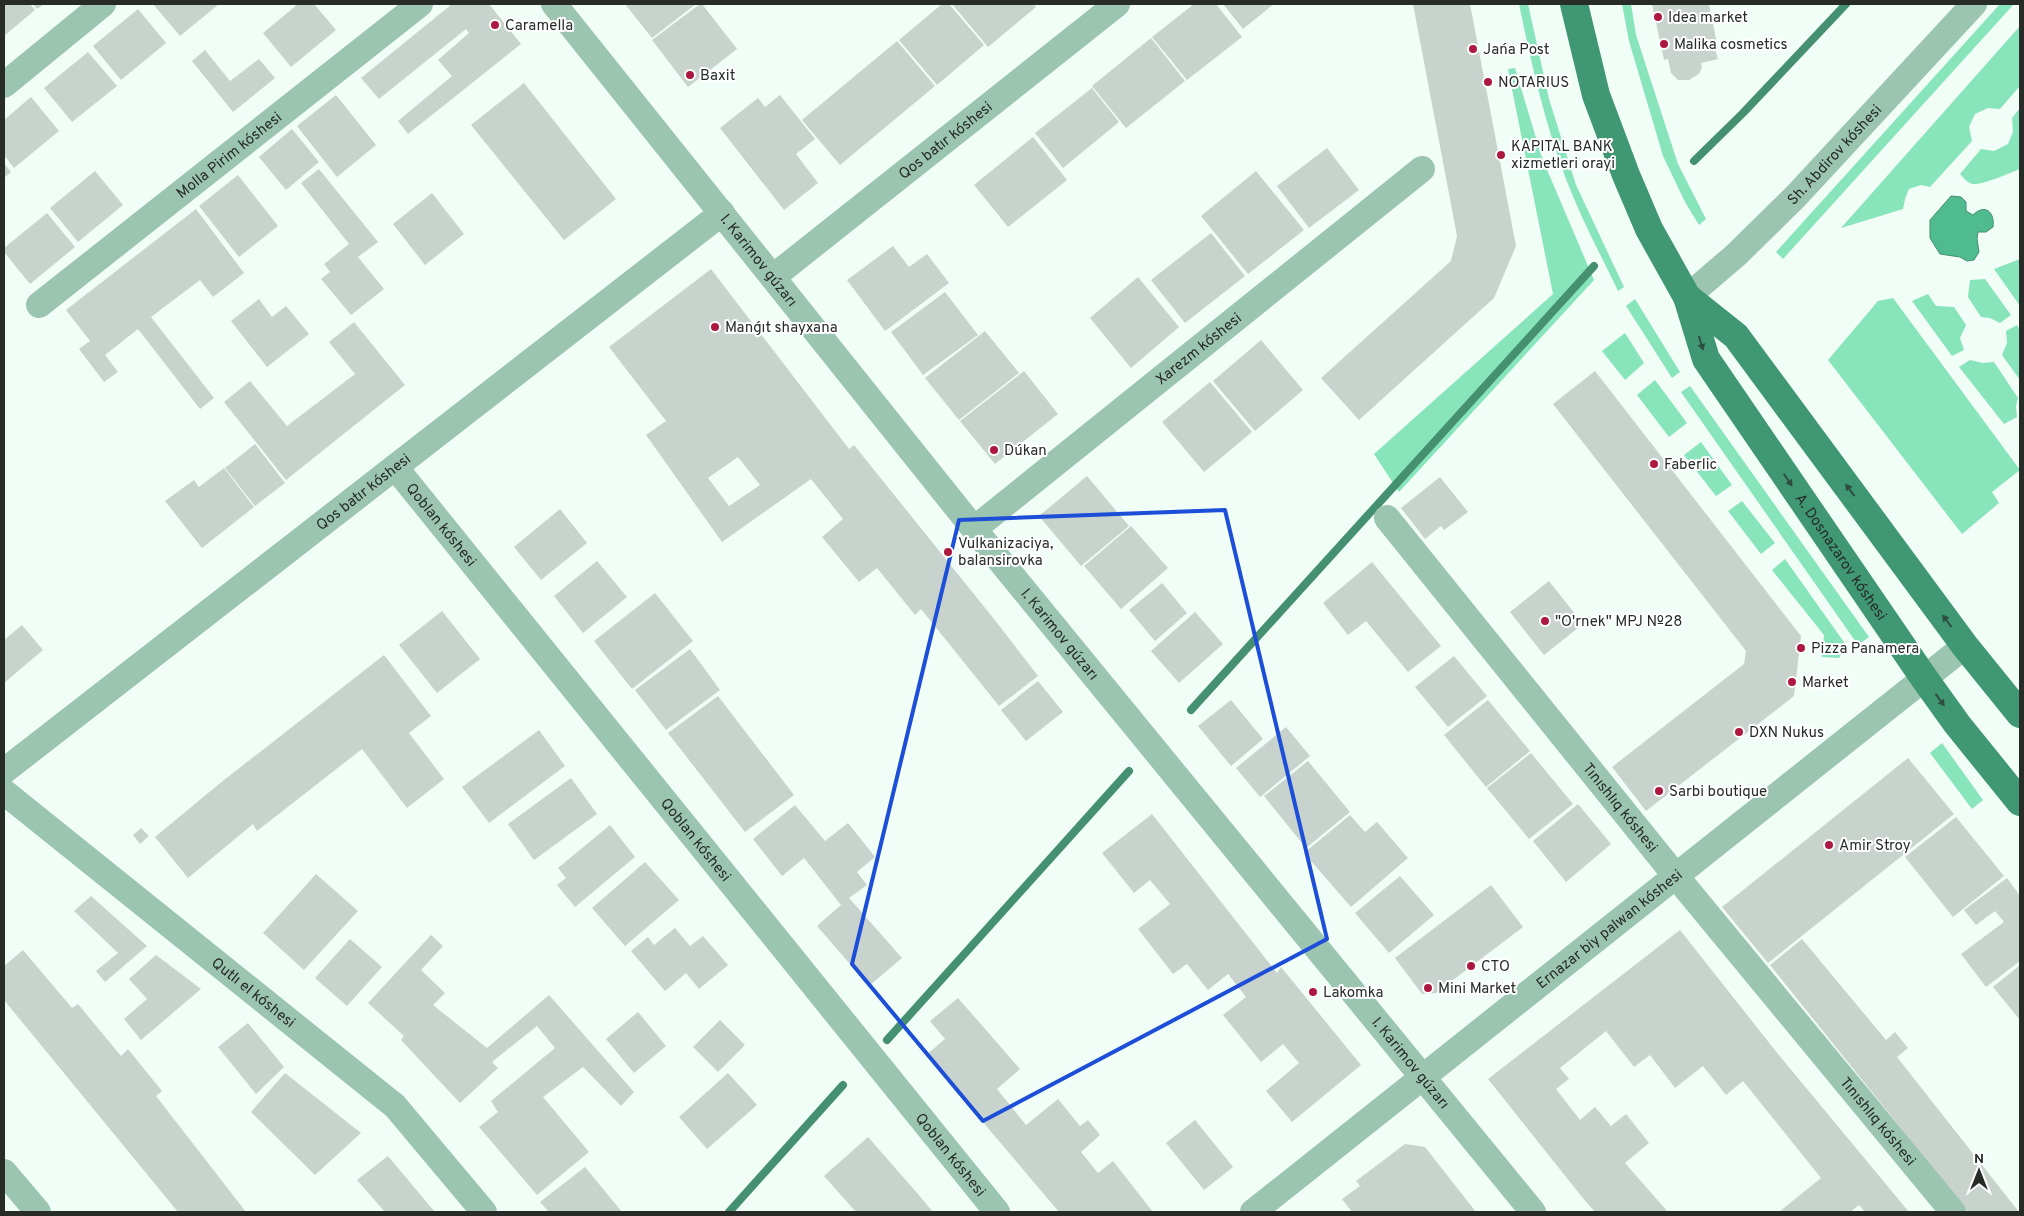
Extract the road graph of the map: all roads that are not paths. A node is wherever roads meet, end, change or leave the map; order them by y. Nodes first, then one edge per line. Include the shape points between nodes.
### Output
1 (103, 4) edge
2 (420, 4) edge
3 (554, 4) edge
4 (1117, 4) edge
5 (1574, 4) edge
6 (1974, 4) edge
7 (4, 85) edge
8 (1422, 169) dead end
9 (722, 213) junction
10 (773, 277) junction
11 (1687, 297) junction
12 (39, 305) dead end
13 (395, 467) junction
14 (1387, 518) dead end
15 (974, 529) junction
16 (1965, 646) junction
17 (1924, 678) junction
18 (2020, 714) edge
19 (4, 771) edge
20 (4, 792) edge
21 (2020, 802) edge
22 (1675, 875) junction
23 (1424, 1076) junction
24 (4, 1172) edge
25 (38, 1212) edge
26 (484, 1212) edge
27 (997, 1212) edge
28 (1253, 1212) edge
29 (1533, 1212) edge
30 (1953, 1212) edge

1 - 7 street
2 - 12 street, Molla Pirim kóshesi
3 - 9 street, I. Karimov gúzarı
4 - 10 street, Qos batır kóshesi
5 - 11 main road, A. Dosnazarov kóshesi via 1596,94 1626,175 1649,229
6 - 11 street, Sh. Abdirov kóshesi via 1796,196
8 - 15 street, Xarezm kóshesi
9 - 10 street, I. Karimov gúzarı
9 - 13 street, Qos batır kóshesi
10 - 15 street, I. Karimov gúzarı
16 -> 11 main road, A. Dosnazarov kóshesi via 1736,336
11 -> 17 main road, A. Dosnazarov kóshesi via 1706,359
13 - 19 street, Qos batır kóshesi
13 - 27 street, Qoblan kóshesi
14 - 22 street, Tınıshlıq kóshesi
15 - 23 street, I. Karimov gúzarı
16 - 17 street, Ernazar biy palwan kóshesi
16 - 18 main road, A. Dosnazarov kóshesi
17 -> 21 main road, A. Dosnazarov kóshesi
17 - 22 street, Ernazar biy palwan kóshesi
20 - 26 street, Qutlı el kóshesi via 395,1106
22 - 23 street, Ernazar biy palwan kóshesi
22 - 30 street, Tınıshlıq kóshesi
23 - 28 street, Ernazar biy palwan kóshesi
23 - 29 street, I. Karimov gúzarı
24 - 25 street

